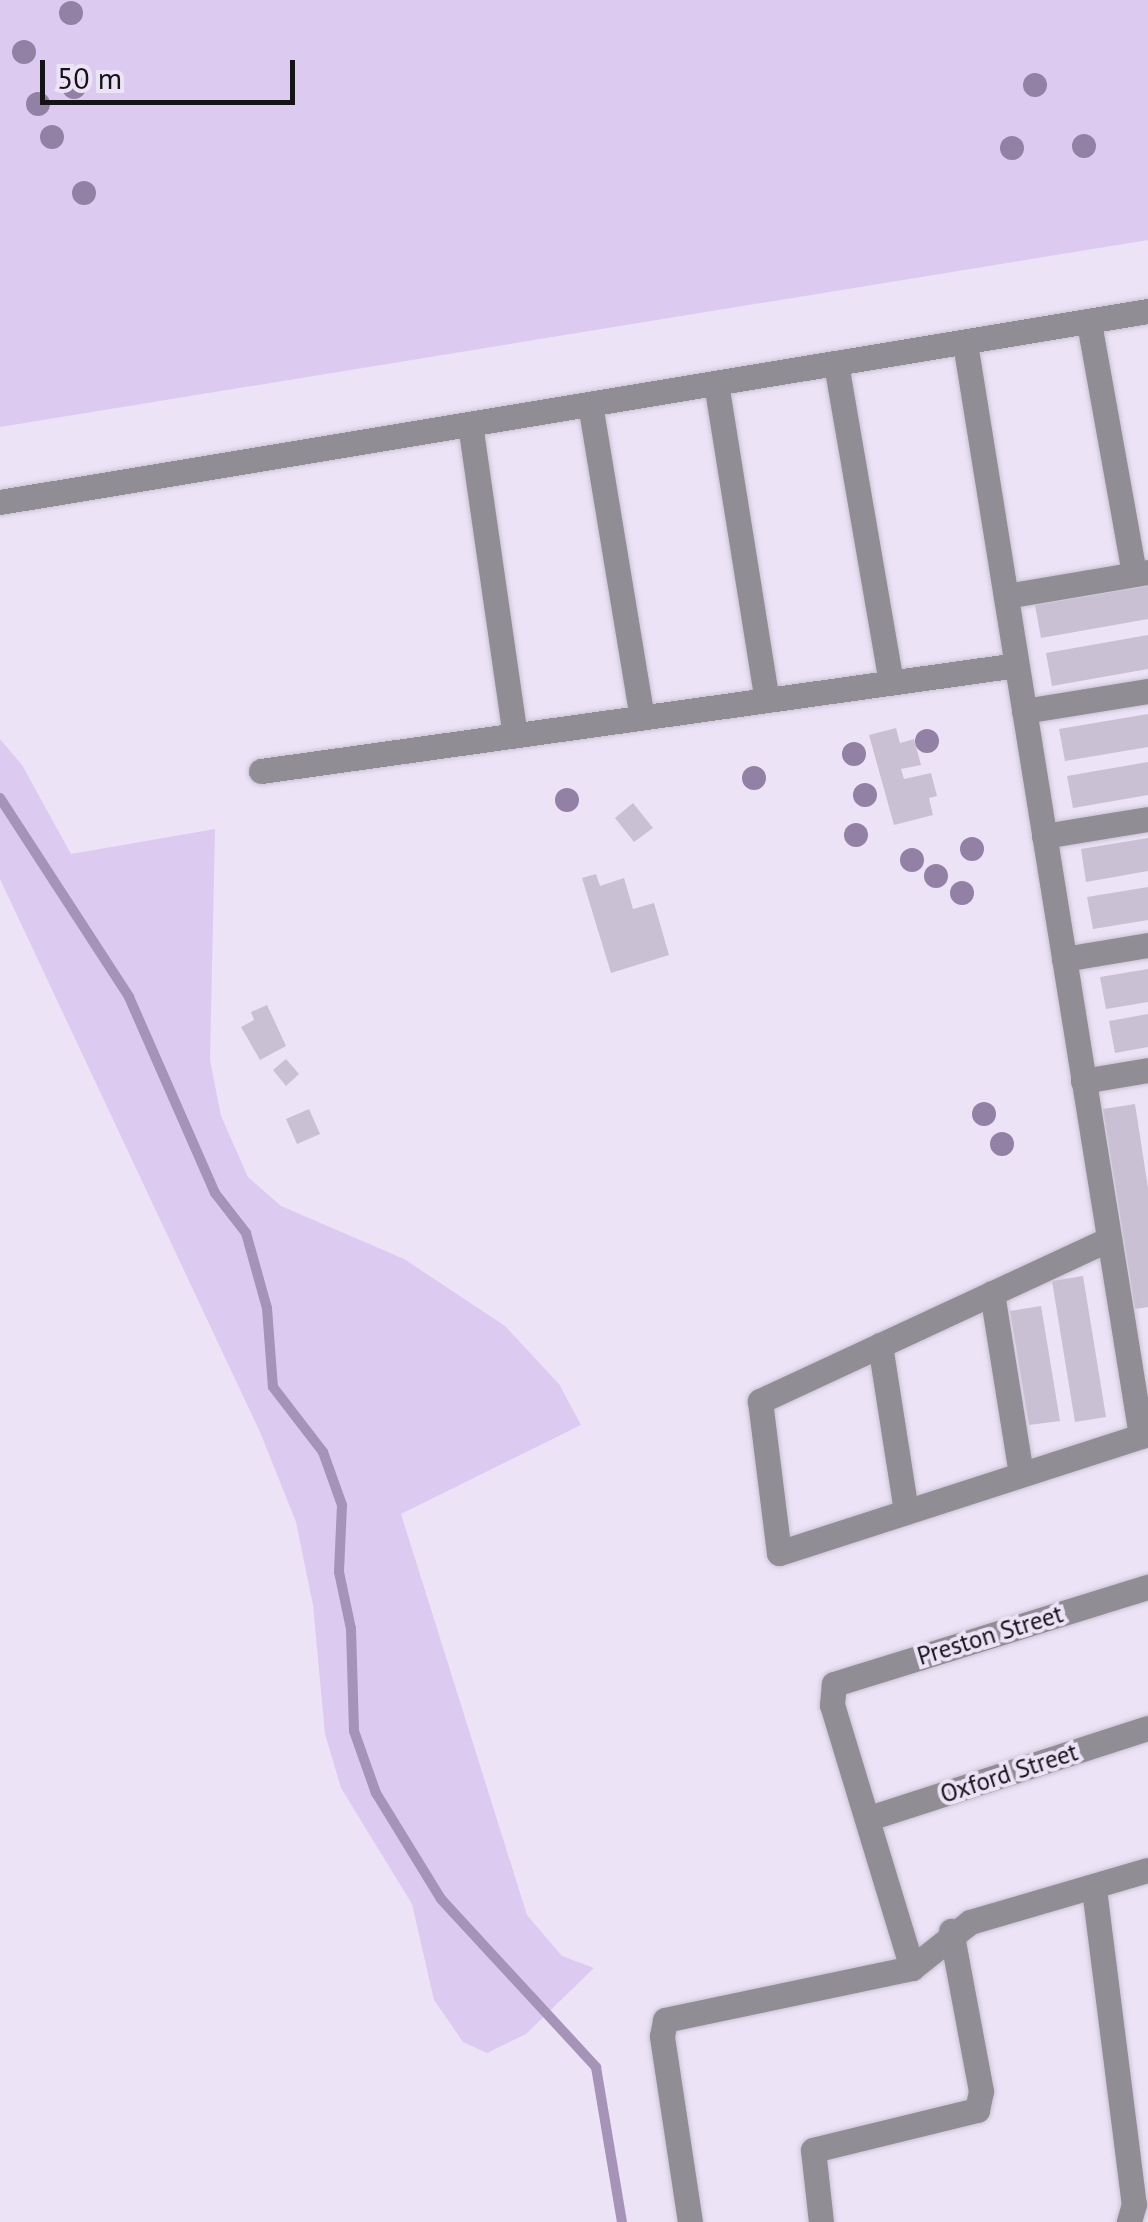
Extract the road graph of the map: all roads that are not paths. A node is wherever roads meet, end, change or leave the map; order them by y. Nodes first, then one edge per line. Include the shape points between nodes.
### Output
1 (1148, 311) edge
2 (1090, 323) junction
3 (965, 343) junction
4 (836, 364) junction
5 (716, 383) junction
6 (590, 404) junction
7 (470, 424) junction
8 (0, 502) edge
9 (1141, 573) edge
10 (1006, 596) junction
11 (1017, 664) junction
12 (891, 682) junction
13 (1148, 691) edge
14 (767, 700) junction
15 (1024, 711) junction
16 (642, 717) junction
17 (514, 735) junction
18 (261, 771) dead end
19 (1148, 819) edge
20 (1044, 836) junction
21 (1148, 945) edge
22 (1064, 959) junction
23 (1148, 1070) edge
24 (1083, 1081) junction
25 (1109, 1239) junction
26 (992, 1293) junction
27 (880, 1345) junction
28 (1144, 1435) edge
29 (1021, 1474) junction
30 (906, 1511) junction
31 (1148, 1588) edge
32 (1148, 1728) edge
33 (869, 1818) junction
34 (1148, 1870) edge
35 (1094, 1889) junction
36 (951, 1932) junction
37 (912, 1968) junction
38 (690, 2222) edge
39 (821, 2222) edge
40 (1129, 2222) edge

1 - 2 street
2 - 3 street
2 - 9 street
3 - 4 street
3 - 10 street
4 - 5 street
4 - 12 street
5 - 6 street
5 - 14 street
6 - 7 street
6 - 16 street
7 - 8 street
7 - 17 street
9 - 10 street
10 - 11 street
11 - 12 street
11 - 15 street
12 - 14 street
13 - 15 street
14 - 16 street
15 - 20 street
16 - 17 street
17 - 18 street
19 - 20 street
20 - 22 street
21 - 22 street
22 - 24 street
23 - 24 street
24 - 25 street
25 - 26 street
25 - 28 street
26 - 27 street
26 - 29 street
27 - 30 street
27 - 30 street via 760,1401 778,1553
28 - 29 street
29 - 30 street
31 - 33 street, Preston Street via 834,1684 832,1705
32 - 33 street, Oxford Street
33 - 37 street
34 - 35 street
35 - 36 street
35 - 40 street via 1134,2204
36 - 37 street via 934,1955
36 - 39 street via 980,2091 976,2110 813,2150
37 - 38 street via 665,2020

